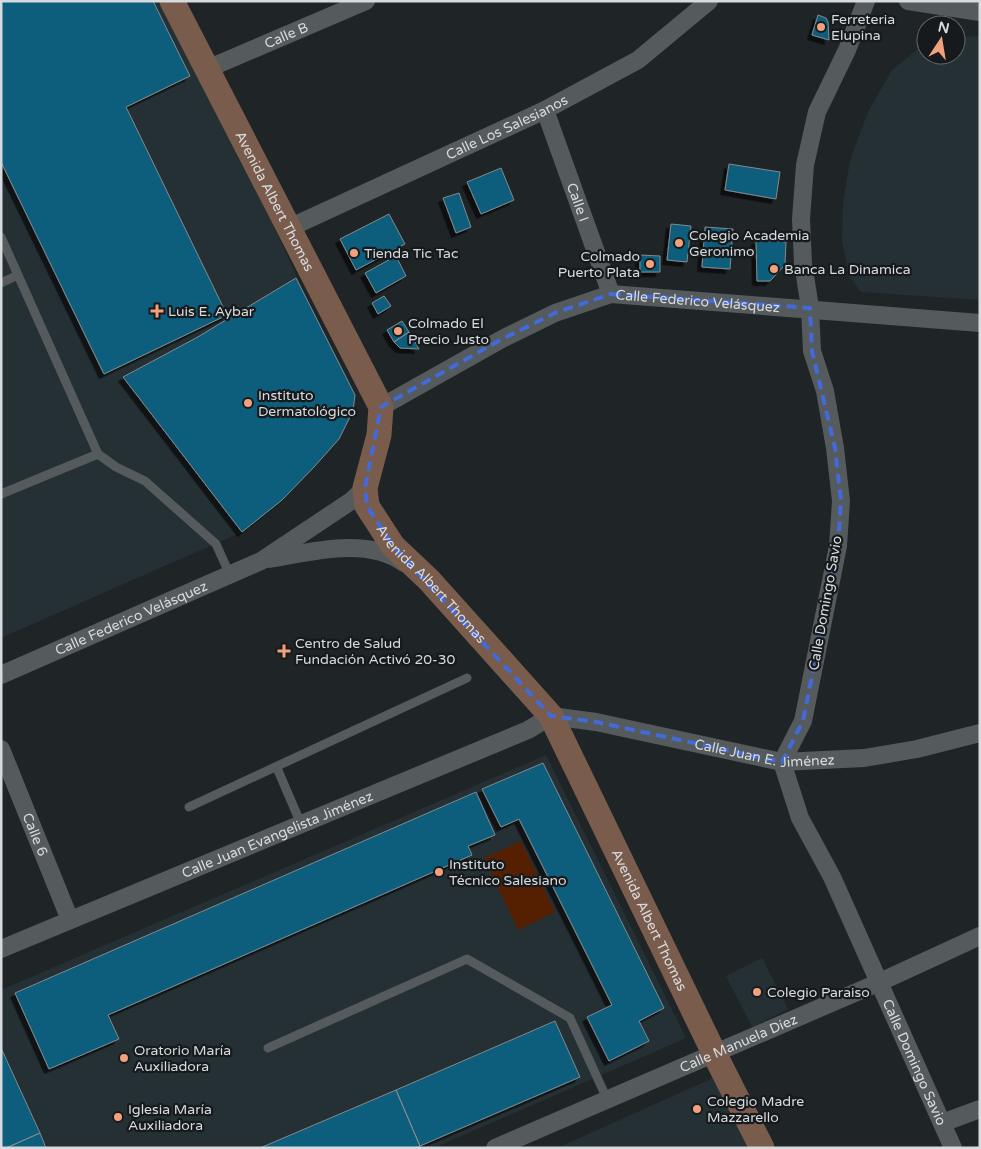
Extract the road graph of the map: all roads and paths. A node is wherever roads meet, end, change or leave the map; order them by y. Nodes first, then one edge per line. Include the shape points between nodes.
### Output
1 (172, 1) edge
2 (366, 1) edge
3 (709, 1) edge
4 (866, 1) edge
5 (908, 1) edge
6 (980, 12) edge
7 (207, 69) junction
8 (544, 110) junction
9 (289, 228) junction
10 (1, 237) edge
11 (18, 275) junction
12 (1, 283) edge
13 (611, 294) junction
14 (810, 308) junction
15 (980, 323) edge
16 (381, 407) junction
17 (98, 454) junction
18 (365, 488) junction
19 (1, 494) edge
20 (261, 561) junction
21 (230, 575) junction
22 (429, 580) junction
23 (1, 675) edge
24 (467, 678) dead end
25 (551, 716) junction
26 (980, 733) edge
27 (1, 749) edge
28 (782, 762) junction
29 (276, 768) junction
30 (189, 807) dead end
31 (301, 824) junction
32 (70, 920) junction
33 (980, 936) edge
34 (1, 949) edge
35 (880, 982) junction
36 (268, 1048) dead end
37 (714, 1053) junction
38 (607, 1099) junction
39 (980, 1109) edge
40 (942, 1123) junction
41 (495, 1148) edge
42 (762, 1148) edge
43 (953, 1148) edge

1 - 7 main road, Avenida Albert Thomas
2 - 7 street, Calle B
3 - 8 street, Calle Los Salesianos via 638,60
4 - 14 street, Calle Domingo Savio via 817,112 805,165 801,219
5 - 6 street
7 - 9 main road, Avenida Albert Thomas
8 - 9 street, Calle Los Salesianos
8 - 13 street, Calle I
9 - 16 main road, Avenida Albert Thomas
10 - 11 lane
11 - 12 lane
11 - 17 lane
13 - 14 street, Calle Federico Velásquez
13 - 16 street, Calle Federico Velásquez via 555,313 502,339
14 - 15 street, Calle Federico Velásquez
14 - 28 street, Calle Domingo Savio via 812,351 825,391 836,448 840,501 838,546 803,721
16 - 18 main road, Avenida Albert Thomas via 380,427
17 - 19 lane
17 - 21 lane via 145,481 216,544
18 - 20 street, Calle Federico Velásquez via 351,501
18 - 22 main road, Avenida Albert Thomas via 367,506 380,528 393,546
20 - 21 street, Calle Federico Velásquez
20 - 22 street, Calle Federico Velásquez via 340,548 371,551 394,556
21 - 23 street, Calle Federico Velásquez
22 - 25 main road, Avenida Albert Thomas
24 - 29 lane
25 - 28 street, Calle Juan E. Jiménez via 604,723
25 - 31 street, Calle Juan Evangelista Jiménez via 528,730
25 - 37 main road, Avenida Albert Thomas
26 - 28 street, Calle Juan E. Jiménez via 864,758
27 - 32 street, Calle 6
28 - 35 street, Calle Domingo Savio via 800,818 832,877
29 - 30 lane
29 - 31 lane
31 - 32 street, Calle Juan Evangelista Jiménez
32 - 34 street, Calle Juan Evangelista Jiménez
33 - 35 street, Calle Manuela Díez
35 - 37 street, Calle Manuela Díez
35 - 40 street, Calle Domingo Savio
36 - 38 lane via 467,959 570,1018
37 - 38 street, Calle Manuela Díez
37 - 42 main road, Avenida Albert Thomas
38 - 41 street, Calle Manuela Díez
39 - 40 street
40 - 43 street, Calle Domingo Savio

